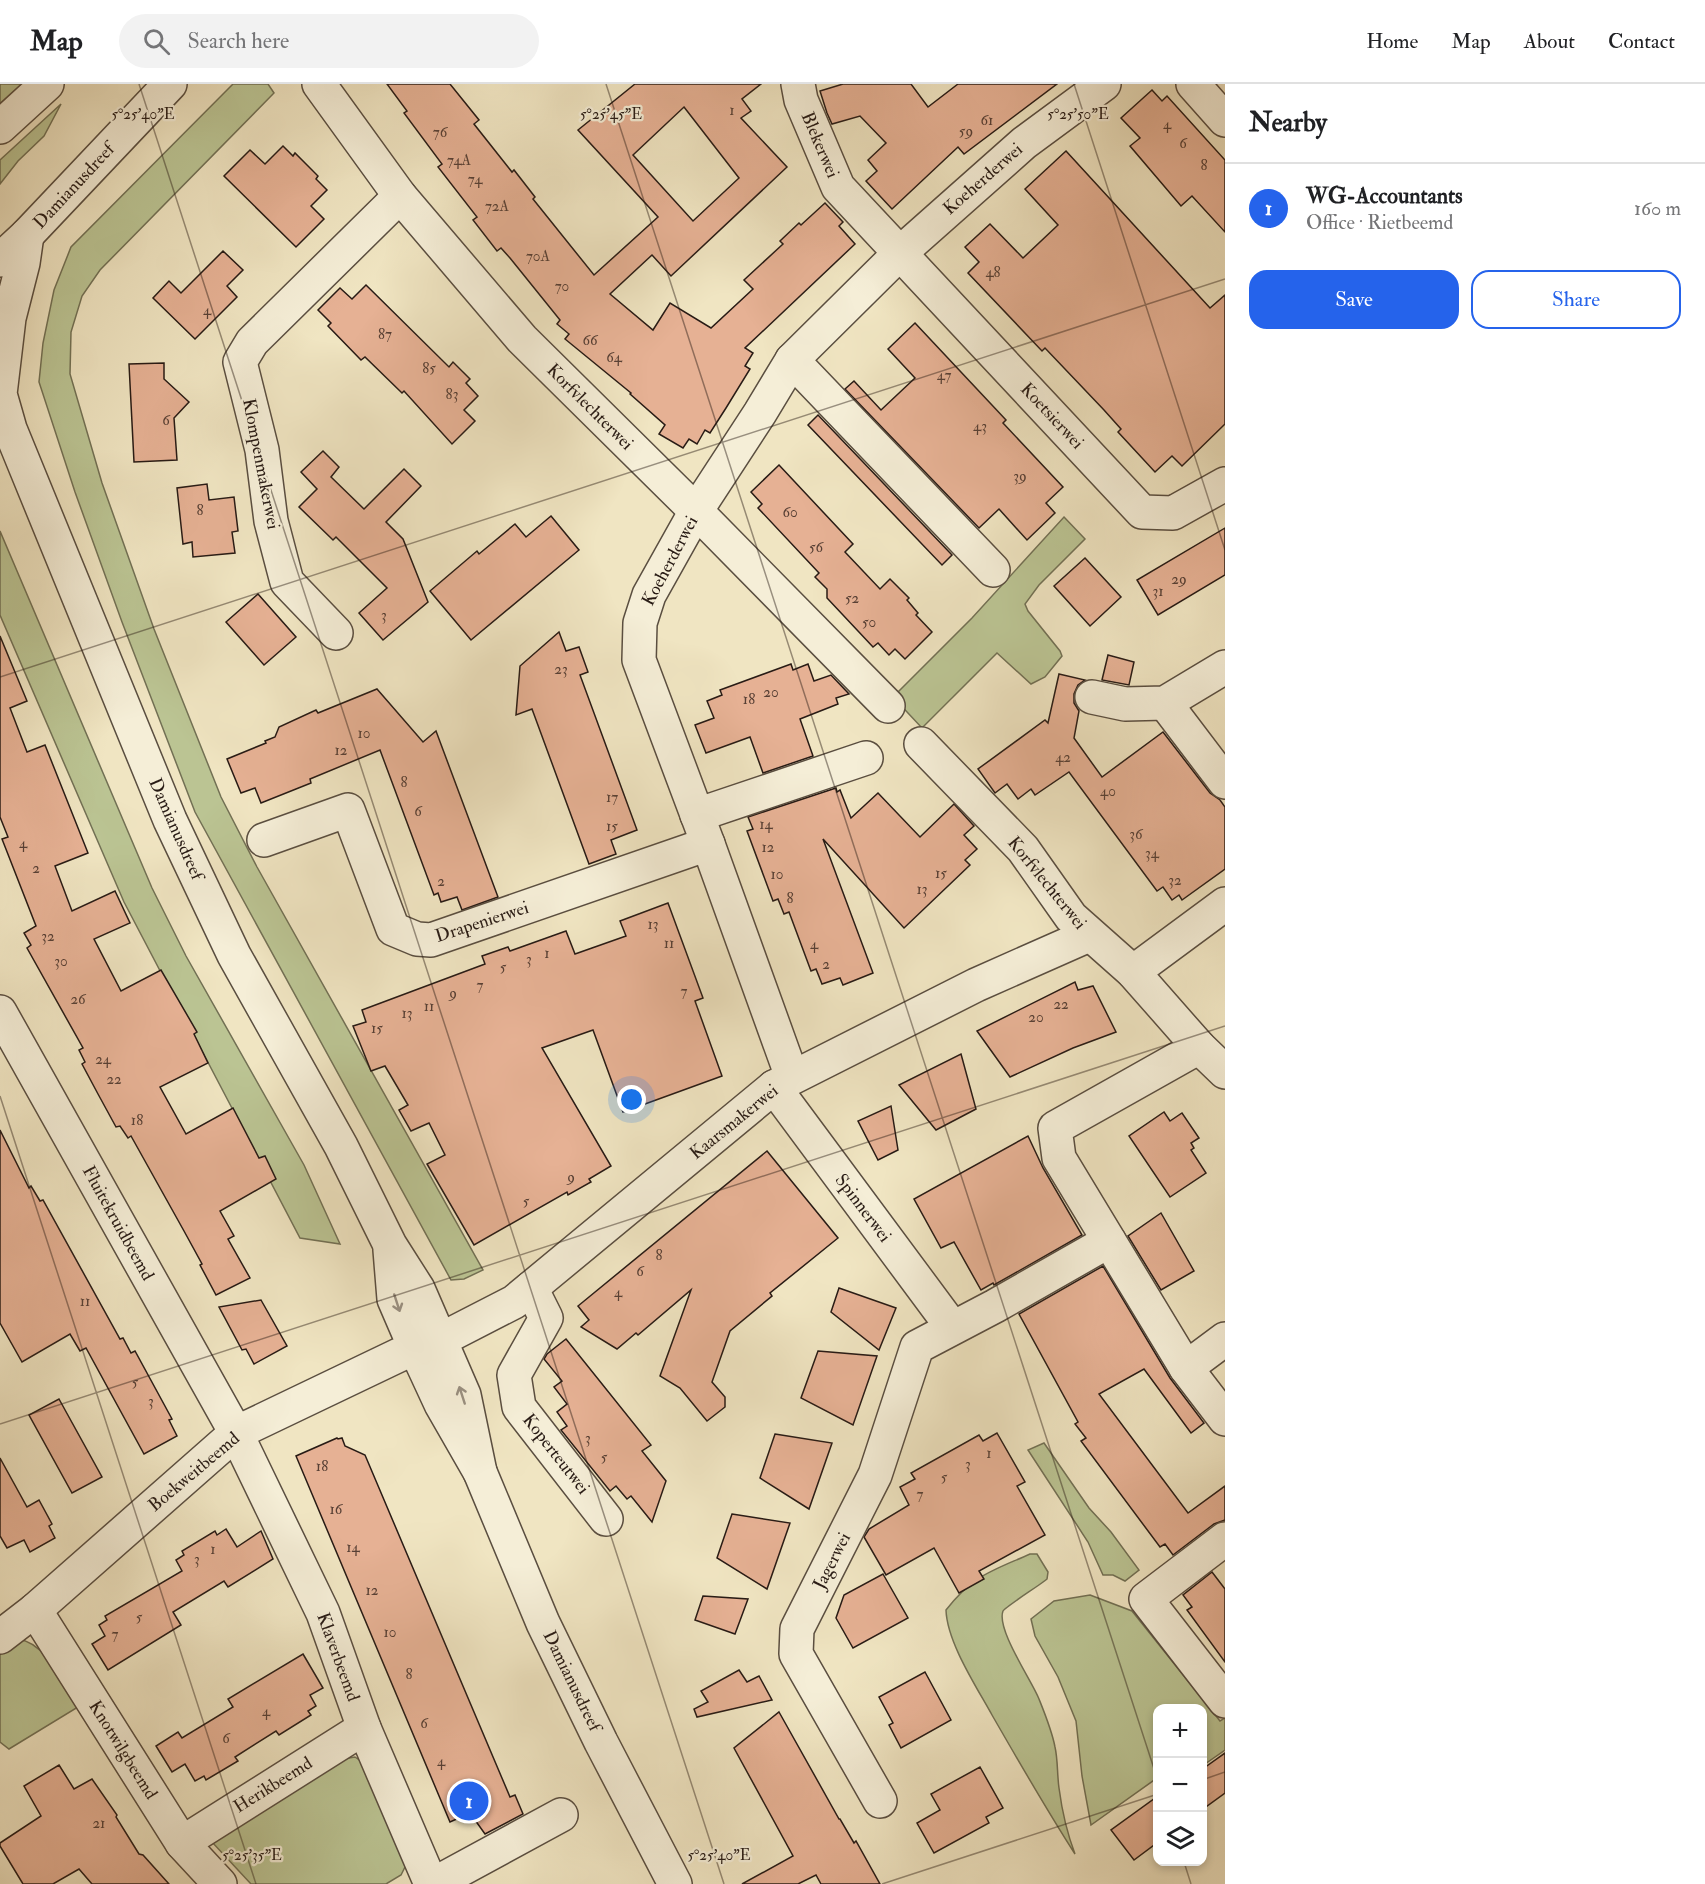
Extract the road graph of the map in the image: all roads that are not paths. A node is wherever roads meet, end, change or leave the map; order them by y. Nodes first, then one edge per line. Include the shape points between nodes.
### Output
1 (47, 84) edge
2 (170, 84) edge
3 (319, 84) edge
4 (798, 84) edge
5 (1104, 84) edge
6 (1192, 84) edge
7 (1225, 120) edge
8 (0, 127) edge
9 (400, 196) junction
10 (27, 235) junction
11 (900, 253) junction
12 (0, 260) edge
13 (792, 360) junction
14 (0, 394) edge
15 (1225, 484) edge
16 (696, 511) junction
17 (993, 570) dead end
18 (336, 633) dead end
19 (1225, 667) edge
20 (1092, 696) dead end
21 (1165, 703) junction
22 (888, 706) dead end
23 (921, 744) dead end
24 (866, 758) dead end
25 (1225, 782) edge
26 (703, 830) junction
27 (264, 840) dead end
28 (1225, 904) edge
29 (1089, 935) junction
30 (1133, 972) junction
31 (3, 1025) edge
32 (1199, 1047) junction
33 (1225, 1072) edge
34 (783, 1082) junction
35 (1109, 1241) junction
36 (531, 1288) junction
37 (952, 1327) junction
38 (1225, 1339) edge
39 (428, 1345) junction
40 (1186, 1368) junction
41 (1225, 1419) edge
42 (236, 1433) junction
43 (606, 1519) dead end
44 (1225, 1539) edge
45 (35, 1610) junction
46 (0, 1636) edge
47 (1225, 1701) edge
48 (364, 1728) junction
49 (880, 1802) dead end
50 (561, 1815) dead end
51 (182, 1843) junction
52 (220, 1884) edge
53 (433, 1884) edge
54 (675, 1884) edge

1 - 8 street
2 - 10 street, Damianusdreef
3 - 9 street, Korfvlechterwei
4 - 11 street, Blekerwei via 838,187
5 - 11 street, Koeherderwei via 1024,143
6 - 7 street
9 - 16 street, Korfvlechterwei via 522,339
9 - 18 street, Klompenmakerwei via 252,342 240,362 262,450 271,521 287,582
10 - 12 street, Damianusdreef
10 - 14 street, Damianusdreef via 9,318
11 - 13 street, Koeherderwei
11 - 15 street, Koetsierwei via 1142,512 1173,513
13 - 16 street, Koeherderwei
13 - 17 street
14 - 39 street, Damianusdreef via 10,429 170,820 234,955 341,1146 390,1245 394,1299
16 - 22 street, Korfvlechterwei
16 - 26 street, Koeherderwei via 649,595 640,623 639,660
19 - 21 street
20 - 21 street via 1125,704
21 - 25 street
23 - 29 street, Korfvlechterwei via 1023,849 1071,917
24 - 26 street
26 - 27 street, Drapenierwei via 431,940 393,929 348,810
26 - 34 street, Koeherderwei
28 - 30 street
29 - 30 street, Korfvlechterwei
29 - 34 street, Kaarsmakerwei via 975,985
30 - 32 street, Korfvlechterwei
31 - 42 street, Fluitekruidbeemd
32 - 33 street, Korfvlechterwei
32 - 35 street via 1055,1128 1059,1158
34 - 36 street, Kaarsmakerwei
34 - 37 street, Spinnerwei
35 - 37 street, Jagerwei
35 - 40 street
36 - 39 street, Kaarsmakerwei via 514,1302
36 - 43 street, Koperteutwei via 546,1318 514,1375 519,1407
37 - 49 street, Jagerwei via 917,1347 875,1475 797,1629 796,1654
38 - 40 street
39 - 42 street, Boekweitbeemd
39 - 54 street, Damianusdreef via 441,1404 480,1472 543,1623
40 - 41 street
42 - 45 street, Boekweitbeemd
42 - 48 street, Klaverbeemd via 323,1612
44 - 47 street via 1146,1599
45 - 46 street, Boekweitbeemd
45 - 51 street, Knotwilgbeemd
48 - 51 street, Herikbeemd
48 - 53 street, Klaverbeemd
50 - 53 street
51 - 52 street, Knotwilgbeemd

